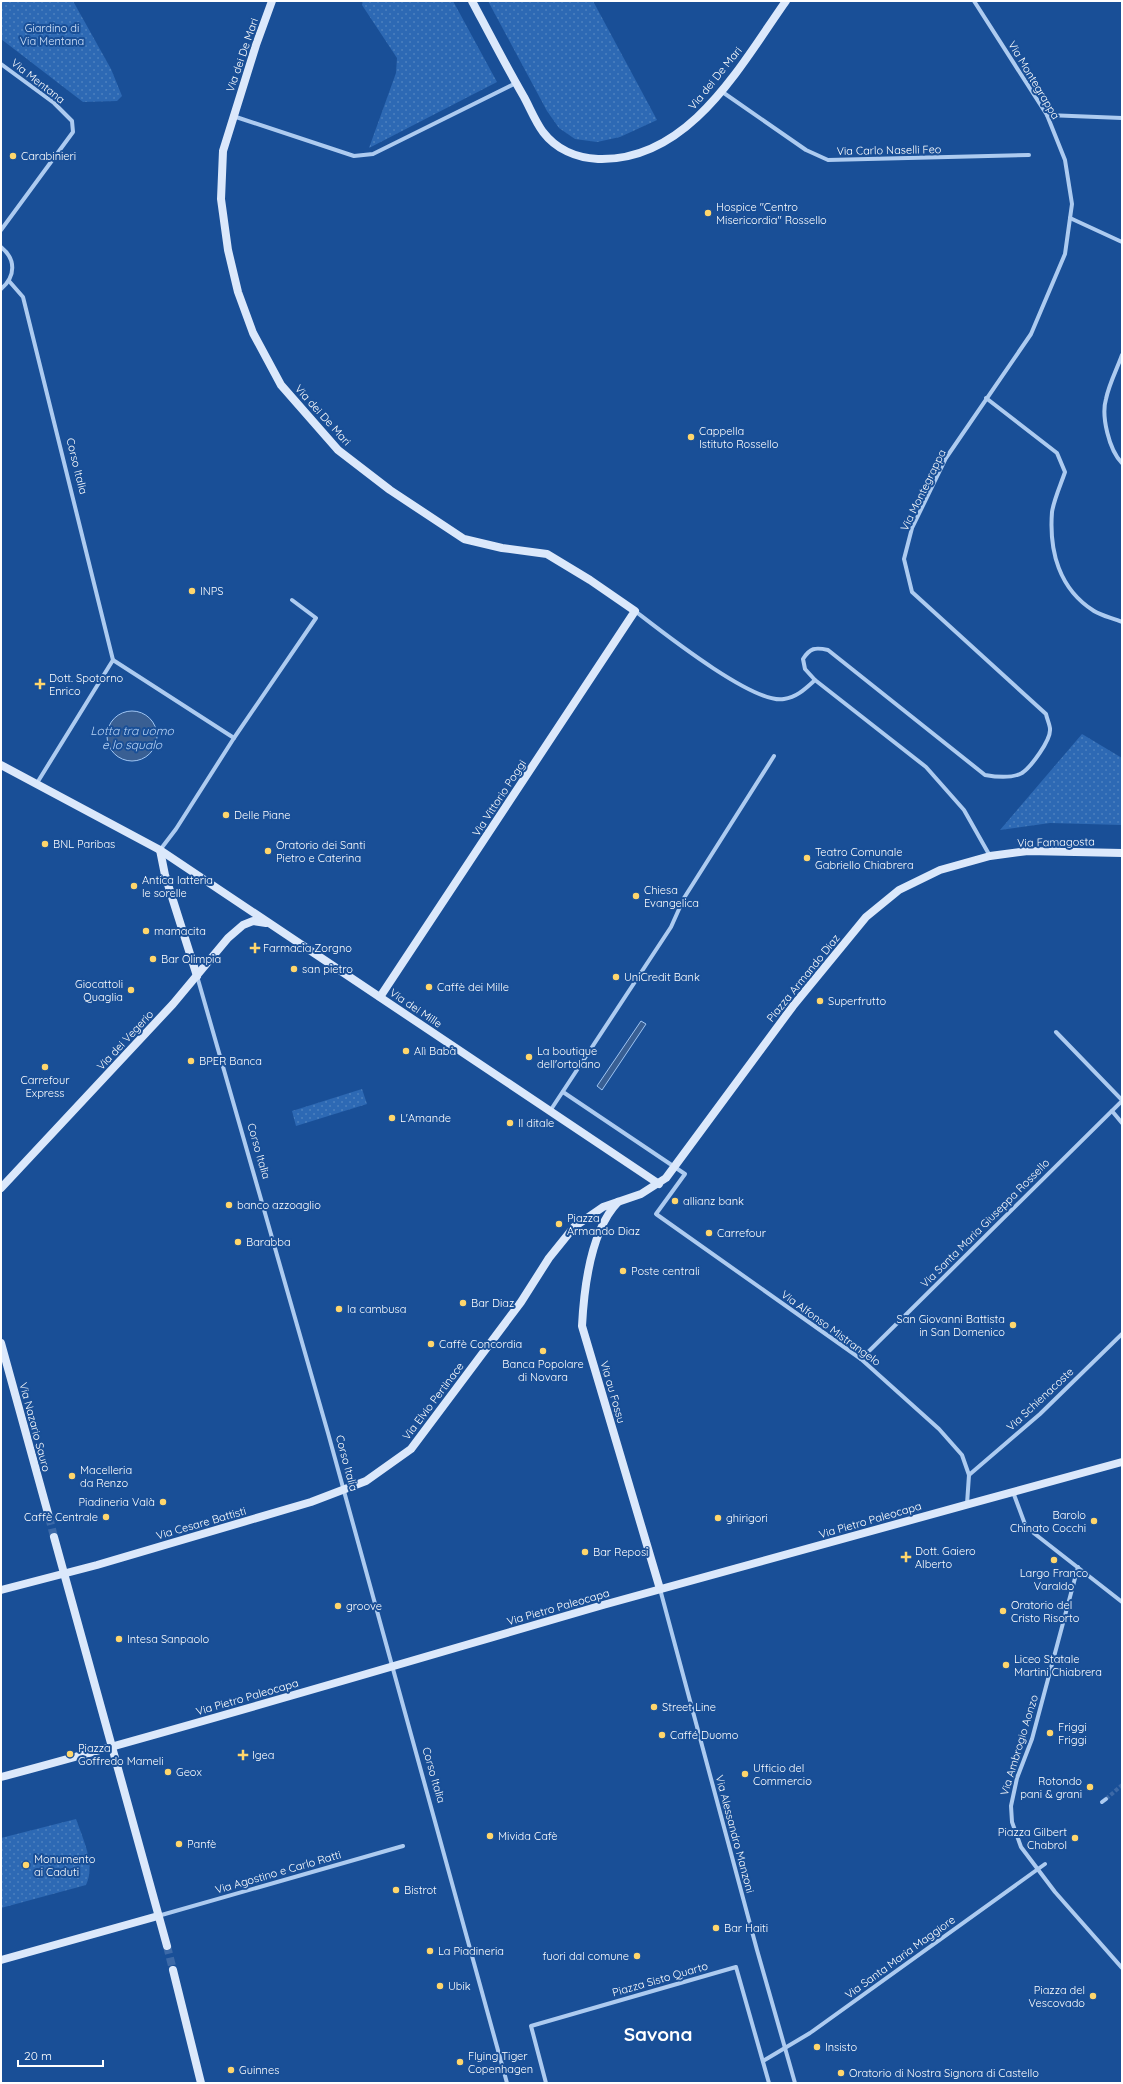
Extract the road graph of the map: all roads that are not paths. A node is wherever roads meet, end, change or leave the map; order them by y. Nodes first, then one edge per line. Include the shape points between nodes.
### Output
1 (272, 1) edge
2 (472, 1) edge
3 (786, 1) edge
4 (974, 1) edge
5 (1, 64) edge
6 (516, 83) junction
7 (721, 91) junction
8 (1047, 115) junction
9 (233, 116) junction
10 (1122, 118) edge
11 (1029, 155) dead end
12 (1070, 218) junction
13 (1, 230) edge
14 (1122, 242) edge
15 (1, 247) edge
16 (9, 281) junction
17 (1, 289) edge
18 (1122, 355) edge
19 (986, 398) junction
20 (1122, 463) edge
21 (292, 600) dead end
22 (636, 611) junction
23 (1122, 622) edge
24 (113, 660) junction
25 (815, 680) junction
26 (234, 738) junction
27 (774, 756) dead end
28 (1, 765) edge
29 (36, 782) junction
30 (160, 850) junction
31 (1122, 853) edge
32 (990, 856) junction
33 (271, 924) junction
34 (197, 976) junction
35 (380, 997) junction
36 (1056, 1032) dead end
37 (562, 1092) junction
38 (1122, 1100) edge
39 (550, 1111) junction
40 (1112, 1111) junction
41 (1122, 1123) edge
42 (675, 1167) junction
43 (659, 1184) junction
44 (1, 1188) edge
45 (618, 1202) junction
46 (521, 1302) joint
47 (1122, 1334) edge
48 (1, 1344) edge
49 (861, 1358) junction
50 (1122, 1462) edge
51 (969, 1475) junction
52 (343, 1491) junction
53 (1013, 1492) junction
54 (967, 1505) junction
55 (49, 1516) tunnel mouth
56 (54, 1537) tunnel mouth
57 (1078, 1567) junction
58 (64, 1573) junction
59 (660, 1589) junction
60 (1, 1590) edge
61 (1122, 1602) edge
62 (392, 1666) junction
63 (112, 1747) junction
64 (1, 1776) edge
65 (1106, 1799) tunnel mouth
66 (1102, 1802) dead end
67 (403, 1846) dead end
68 (1045, 1864) dead end
69 (1038, 1869) junction
70 (158, 1916) junction
71 (167, 1946) tunnel mouth
72 (1, 1960) edge
73 (1122, 1968) edge
74 (173, 1970) tunnel mouth
75 (785, 2048) junction
76 (763, 2061) junction
77 (201, 2083) edge
78 (507, 2083) edge
79 (546, 2083) edge
80 (769, 2083) edge
81 (795, 2083) edge

1 - 9 street, Via dei De Mari
2 - 6 street, Via dei De Mari
3 - 7 street, Via dei De Mari
4 - 8 street, Via Montegrappa
5 - 13 street, Via Mentana via 54,103 72,121 73,132
6 - 7 street, Via dei De Mari via 543,132 564,151 585,159 612,160 644,152 675,136 702,114
6 - 9 street via 373,154 354,156
7 - 11 street, Via Carlo Naselli Feo via 806,150 828,160
8 - 10 street
8 - 12 street, Via Montegrappa via 1065,160 1072,204
9 - 22 street, Via dei De Mari via 223,151 221,200 228,250 238,292 253,332 281,385 338,450 390,490 464,539 502,548 547,554
12 - 14 street
12 - 19 street, Via Montegrappa via 1065,254 1031,334
15 - 16 street via 7,252 13,266
16 - 17 street
16 - 24 street, Corso Italia via 23,297
18 - 20 street via 1105,400 1106,427 1116,457
19 - 23 street via 1056,453 1065,472 1052,511 1058,569 1071,592 1094,611
19 - 25 street, Via Montegrappa via 946,458 912,528 904,559 912,592 1046,714 1051,730 1045,744 1030,766 1020,774 985,776 828,650 809,650 803,659 805,669
21 - 26 street via 316,618
22 - 25 street via 666,635 757,694 783,700 798,695
22 - 35 street, Via Vittorio Poggi
24 - 26 street
24 - 29 street
25 - 32 street via 926,766 964,810
26 - 30 street
27 - 37 street via 684,898 671,927
28 - 29 street, Via dei Mille
29 - 30 street, Via dei Mille
30 - 33 street, Via dei Mille
30 - 34 street, Corso Italia via 165,875
31 - 32 street, Via Famagosta via 1028,851
32 - 42 street, Piazza Armando Diaz via 940,870 899,890 866,917 793,1006
33 - 34 street, Via dei Vegerio via 253,921 243,926 228,938
33 - 35 street, Via dei Mille
34 - 44 street, Via dei Vegerio
34 - 52 street, Corso Italia
35 - 39 street, Via dei Mille
36 - 38 street
37 - 39 street
37 - 42 street
38 - 40 street, Via Santa Maria Giuseppa Rossello
39 - 43 street, Via dei Mille
40 - 41 street
40 - 49 street, Via Santa Maria Giuseppa Rossello
42 - 43 street, Piazza Armando Diaz
42 - 49 street, Via Alfonso Mistrangelo via 685,1174 656,1214
43 - 45 street, Piazza Armando Diaz
45 - 46 street, Piazza Armando Diaz via 596,1211 574,1227 549,1258
45 - 59 street, Via au Fossu via 600,1232 590,1264 582,1326
46 - 52 street, Via Elvio Pertinace via 411,1449 366,1481
47 - 51 street, Via Schienacoste via 1040,1414
48 - 55 street, Via Nazario Sauro
49 - 51 street, Via Alfonso Mistrangelo via 939,1429 962,1455
50 - 53 street, Via Pietro Paleocapa
51 - 54 street, Via Alfonso Mistrangelo
52 - 58 street, Via Cesare Battisti
52 - 62 street, Corso Italia
53 - 54 street, Via Pietro Paleocapa
53 - 57 street via 1026,1527
54 - 59 street, Via Pietro Paleocapa
56 - 58 street
57 - 61 street
57 - 69 street, Via Ambrogio Aonzo via 1068,1612 1032,1739 1017,1778 1011,1806 1014,1832 1021,1847
58 - 60 street
58 - 63 street
59 - 62 street, Via Pietro Paleocapa
59 - 75 street, Via Alessandro Manzoni
62 - 63 street, Via Pietro Paleocapa
62 - 78 street, Corso Italia
63 - 64 street, Via Pietro Paleocapa
63 - 70 street
65 - 66 street
67 - 70 street, Via Agostino e Carlo Ratti
68 - 69 street, Via Santa Maria Maggiore
69 - 73 street, Via Ambrogio Aonzo
69 - 75 street, Via Santa Maria Maggiore via 810,2033
70 - 71 street
70 - 72 street
74 - 77 street
75 - 76 street, Via Santa Maria Maggiore
75 - 81 street, Via Alessandro Manzoni
76 - 79 street, Piazza Sisto Quarto via 736,1968 531,2026
76 - 80 street, Piazza Sisto Quarto

